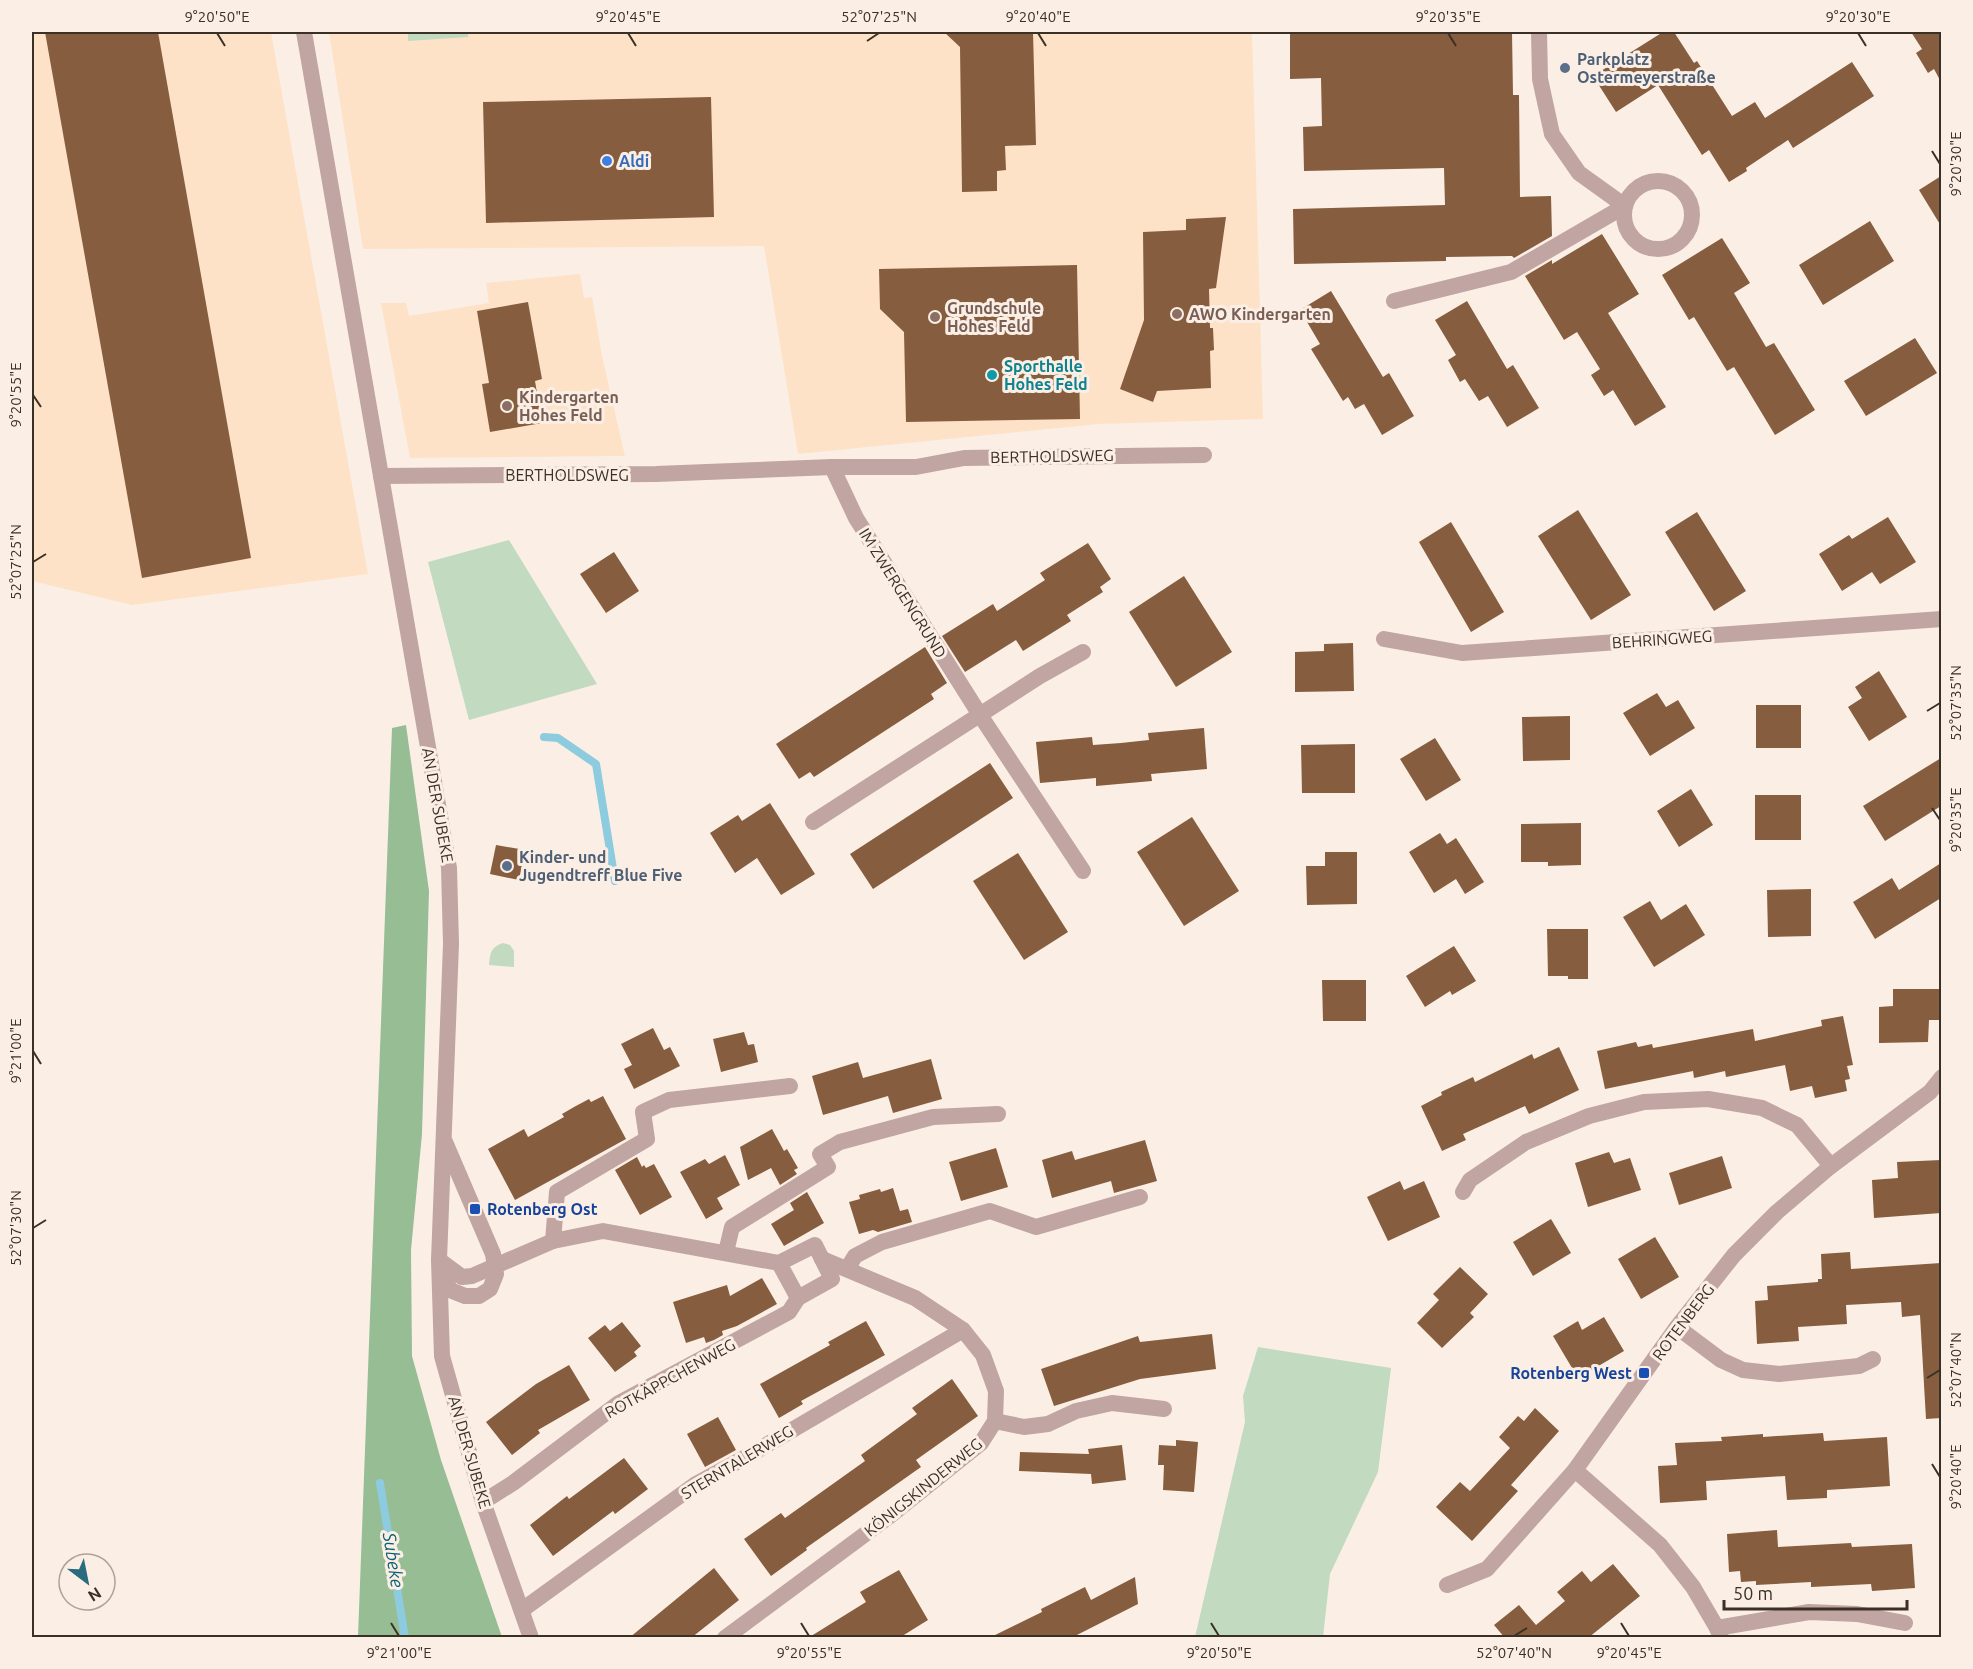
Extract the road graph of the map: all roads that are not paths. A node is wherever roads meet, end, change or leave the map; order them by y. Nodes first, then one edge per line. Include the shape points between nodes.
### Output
1 (304, 32) edge
2 (1539, 32) edge
3 (1625, 206) junction
4 (1394, 301) dead end
5 (1204, 455) dead end
6 (832, 467) junction
7 (381, 476) junction
8 (1941, 619) edge
9 (1384, 639) dead end
10 (1083, 651) dead end
11 (980, 715) junction
12 (813, 822) dead end
13 (1083, 871) dead end
14 (1941, 1077) edge
15 (790, 1086) dead end
16 (998, 1114) dead end
17 (444, 1138) junction
18 (1831, 1166) junction
19 (1463, 1192) dead end
20 (1140, 1197) dead end
21 (553, 1241) junction
22 (726, 1252) junction
23 (439, 1260) junction
24 (822, 1260) junction
25 (780, 1263) junction
26 (495, 1266) junction
27 (847, 1269) junction
28 (798, 1298) junction
29 (1677, 1327) junction
30 (963, 1330) junction
31 (1873, 1359) dead end
32 (1164, 1409) dead end
33 (994, 1421) junction
34 (1575, 1470) junction
35 (483, 1502) junction
36 (1447, 1585) dead end
37 (522, 1610) junction
38 (1905, 1623) dead end
39 (1719, 1633) edge
40 (531, 1638) edge
41 (725, 1638) edge

1 - 7 street
2 - 3 street via 1540,79 1552,134 1579,173
3 - 3 street via 1626,225 1633,238 1646,247 1659,250 1672,246 1688,231 1692,216 1689,201 1671,184 1656,181 1638,187
3 - 4 street via 1511,272
5 - 6 street, BERTHOLDSWEG via 964,458 916,467
6 - 7 street, BERTHOLDSWEG via 656,474
6 - 11 street, IM ZWERGENGRUND via 856,518
7 - 17 street, AN DER SUBEKE via 449,868 451,944
8 - 9 street, BEHRINGWEG via 1462,653
10 - 11 street
11 - 12 street
11 - 13 street, IM ZWERGENGRUND
14 - 18 street, ROTENBERG via 1930,1092
15 - 21 street via 669,1100 644,1112 647,1139 557,1192
16 - 22 street via 933,1117 840,1142 819,1154 828,1167 732,1227
17 - 23 street, AN DER SUBEKE
17 - 26 street, AN DER SUBEKE
18 - 19 street via 1797,1125 1762,1108 1708,1099 1644,1102 1589,1116 1526,1142 1470,1180
18 - 29 street, ROTENBERG via 1734,1255
20 - 27 street via 1036,1227 990,1211 882,1242 855,1256
21 - 22 street via 603,1231
21 - 26 street
22 - 25 street
23 - 26 street, AN DER SUBEKE via 450,1290 465,1296 479,1296 490,1289
23 - 35 street, AN DER SUBEKE via 442,1356
24 - 25 street, KÖNIGSKINDERWEG via 814,1245
24 - 27 street, KÖNIGSKINDERWEG
24 - 28 street via 832,1279
25 - 28 street
27 - 30 street, KÖNIGSKINDERWEG via 915,1299
28 - 35 street, ROTKÄPPCHENWEG via 789,1312 619,1403
29 - 31 street via 1743,1370 1779,1374 1858,1366
29 - 34 street, ROTENBERG
30 - 33 street, KÖNIGSKINDERWEG via 983,1355 996,1391
30 - 37 street, STERNTALERWEG via 696,1484
32 - 33 street via 1112,1403 1076,1411 1048,1424 1024,1427
33 - 41 street, KÖNIGSKINDERWEG via 981,1443
34 - 36 street, ROTENBERG via 1487,1569
34 - 39 street via 1660,1545 1693,1587
35 - 37 street, AN DER SUBEKE
37 - 40 street, AN DER SUBEKE
38 - 39 street via 1857,1614 1809,1612

